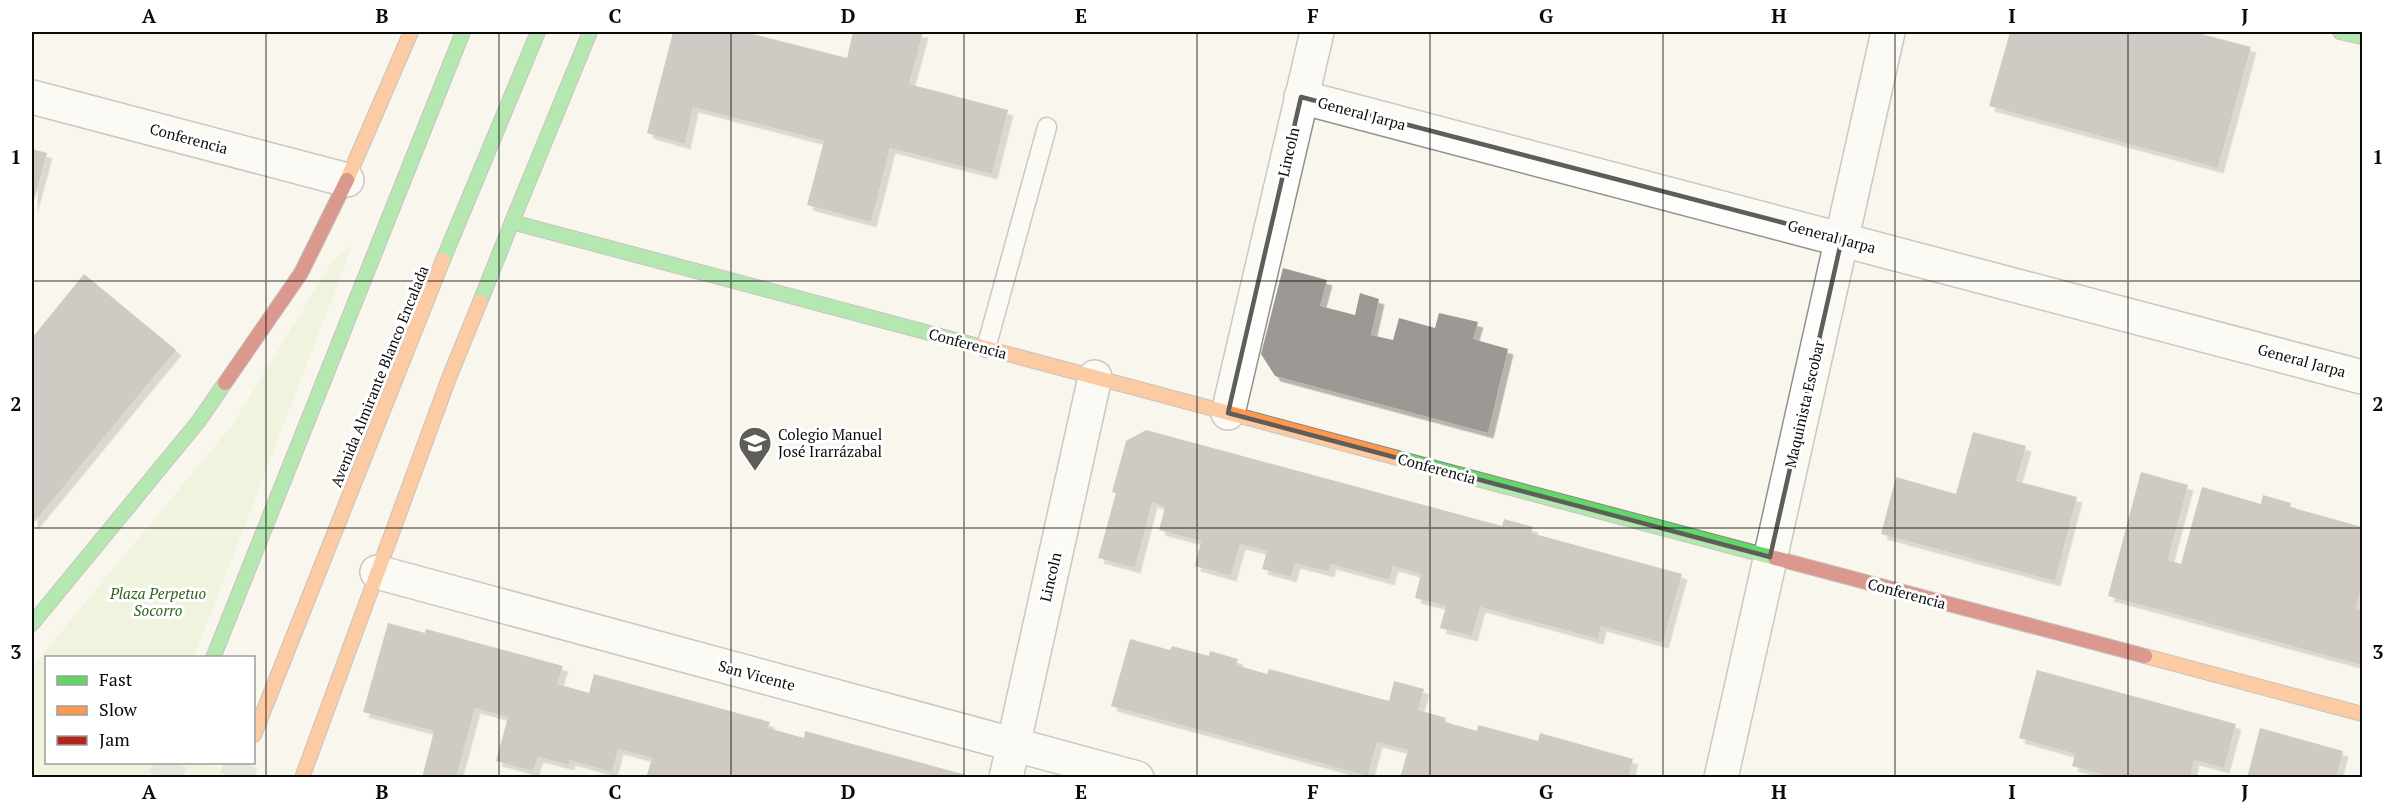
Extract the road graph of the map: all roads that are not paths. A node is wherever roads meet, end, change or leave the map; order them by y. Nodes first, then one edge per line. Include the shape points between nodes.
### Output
1 (411, 32) edge
2 (463, 32) edge
3 (538, 32) edge
4 (590, 32) edge
5 (1317, 32) edge
6 (1888, 32) edge
7 (2340, 32) edge
8 (2362, 38) edge
9 (32, 97) edge
10 (1301, 97) junction
11 (1047, 127) dead end
12 (347, 180) junction
13 (512, 222) junction
14 (1842, 238) junction
15 (986, 348) junction
16 (2362, 376) edge
17 (1095, 377) junction
18 (1228, 413) junction
19 (1770, 557) junction
20 (377, 572) junction
21 (32, 624) edge
22 (213, 656) edge
23 (2362, 714) edge
24 (255, 732) edge
25 (1012, 744) junction
26 (302, 777) edge
27 (1006, 777) edge
28 (1137, 777) edge
29 (1721, 777) edge

1 - 12 street
2 - 22 street
3 - 24 street, Avenida Almirante Blanco Encalada via 411,338
4 - 13 street
5 - 10 street, Lincoln
6 - 14 street, Maquinista Escobar
7 - 8 street
9 - 12 street, Conferencia
10 - 14 street, General Jarpa
10 - 18 street, Lincoln
11 - 15 lane
12 - 21 street via 301,273 198,422
13 - 15 street, Conferencia
13 - 20 street
14 - 16 street, General Jarpa
14 - 19 street, Maquinista Escobar
15 - 17 street, Conferencia
17 - 18 street, Conferencia
17 - 25 street, Lincoln
18 - 19 street, Conferencia
19 - 23 street, Conferencia
19 - 29 street, Maquinista Escobar
20 - 25 street, San Vicente
20 - 26 street
25 - 27 street, Lincoln
25 - 28 street, San Vicente

